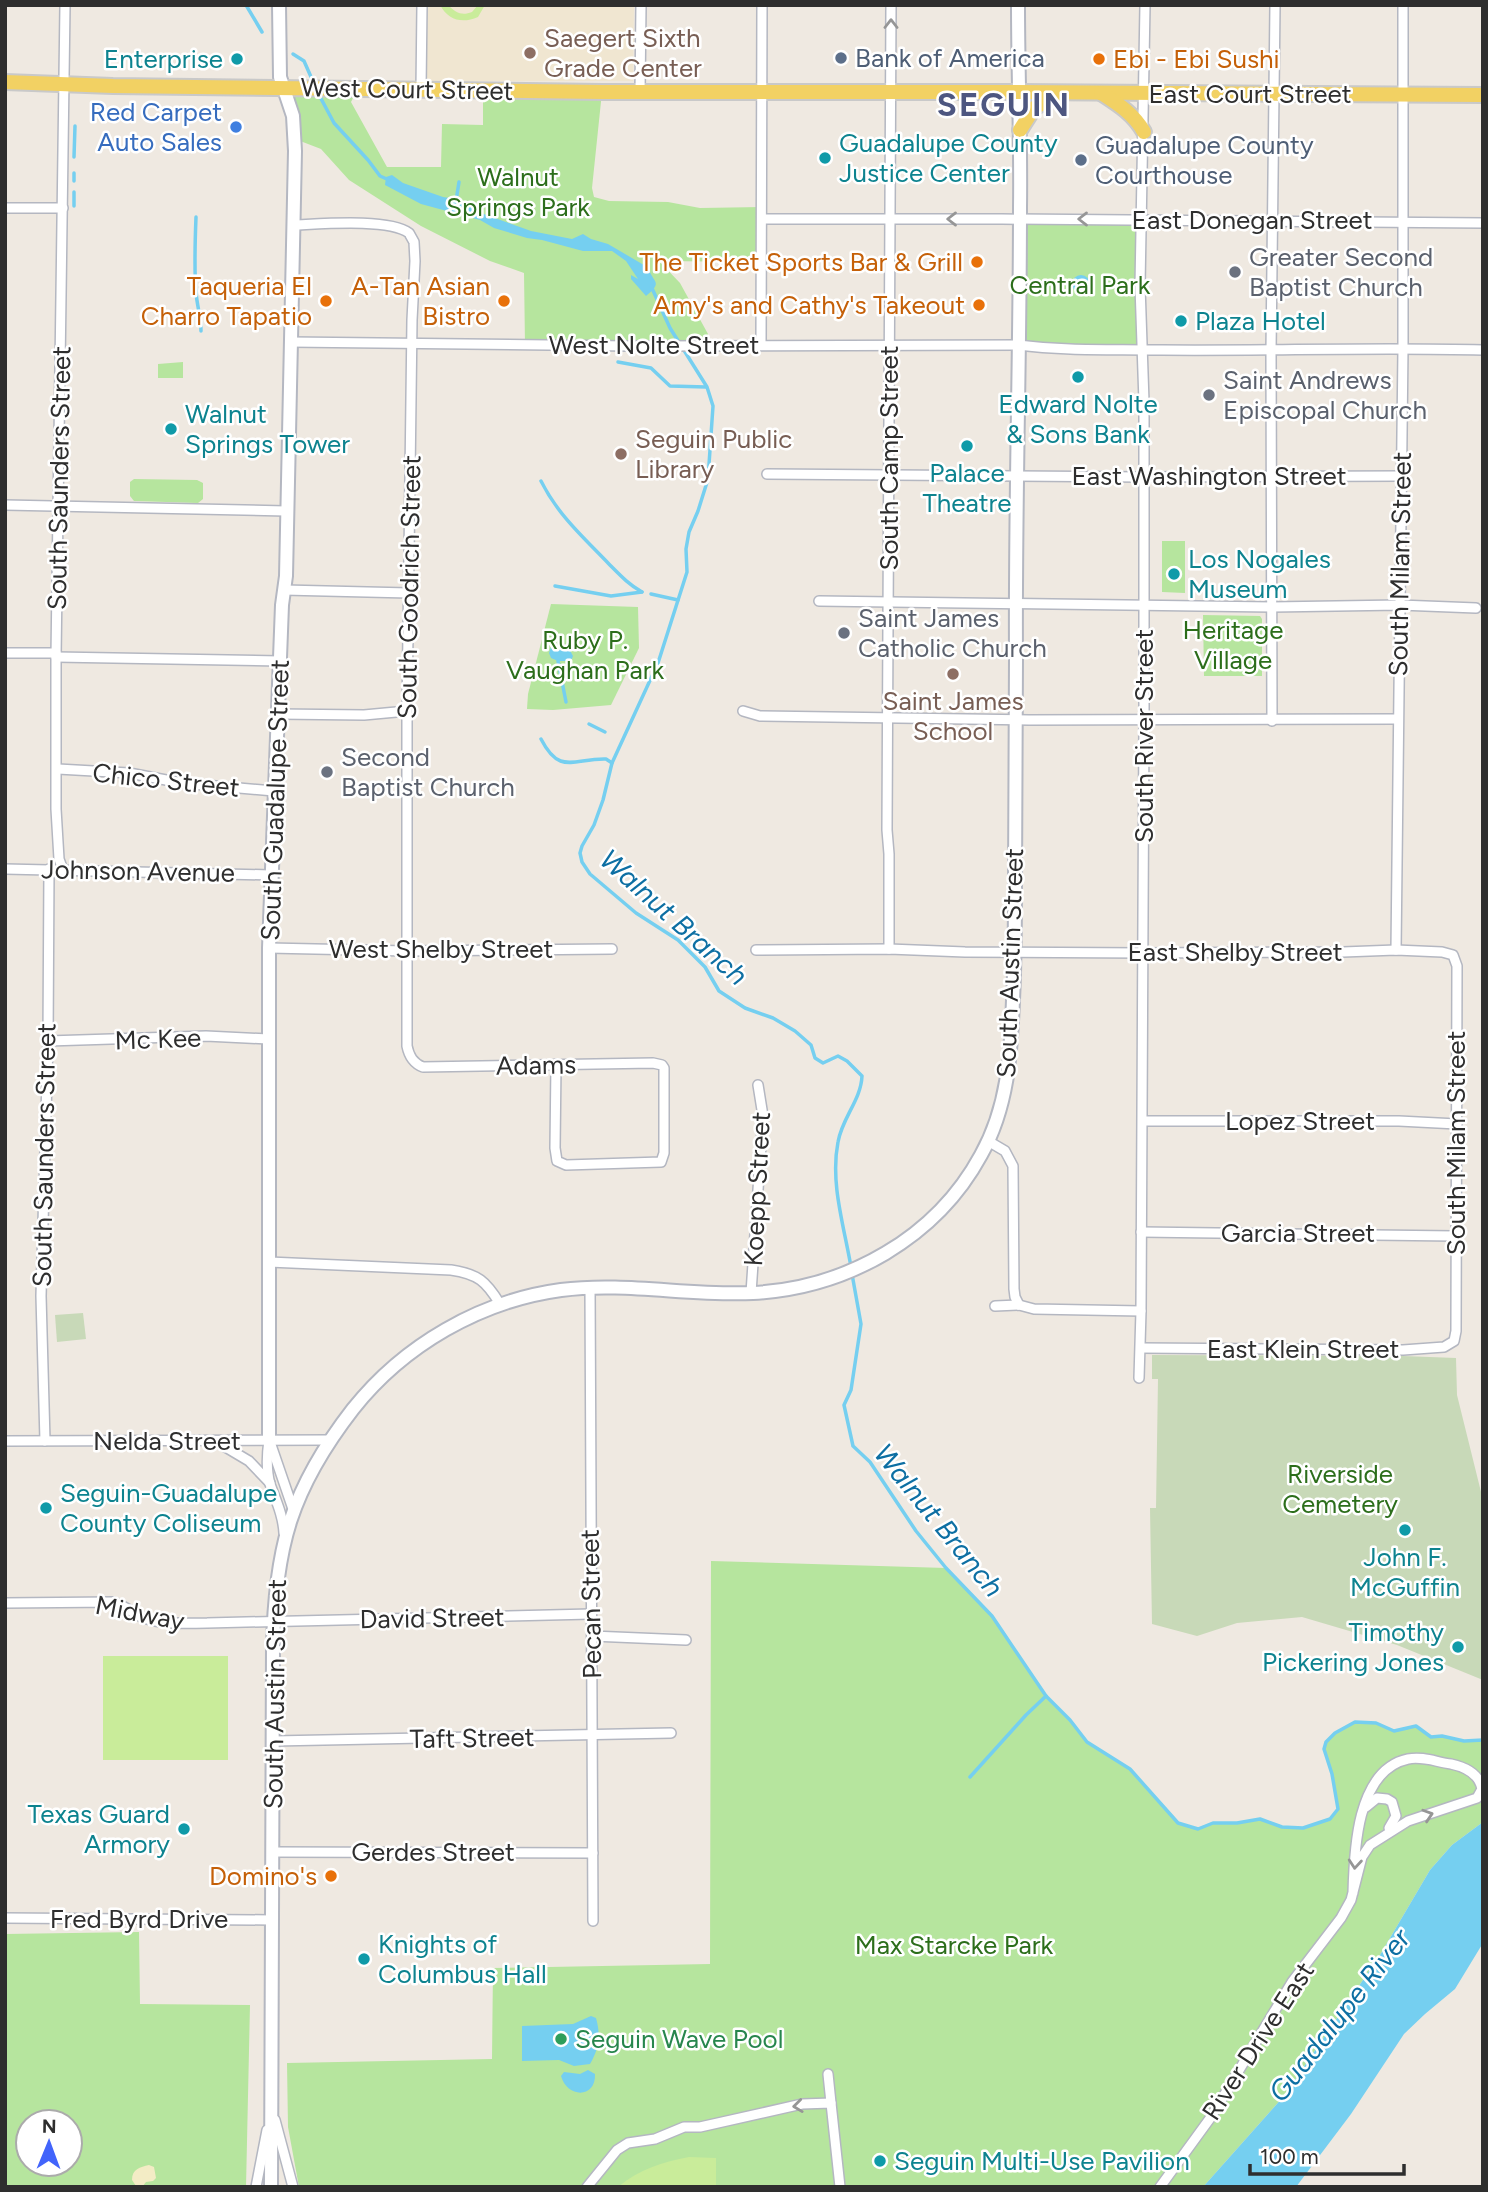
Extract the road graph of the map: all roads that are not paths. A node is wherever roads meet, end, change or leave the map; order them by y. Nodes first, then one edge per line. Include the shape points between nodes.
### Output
1 (65, 5) edge
2 (279, 5) edge
3 (422, 5) edge
4 (641, 5) edge
5 (762, 5) edge
6 (891, 5) edge
7 (1018, 5) edge
8 (1145, 5) edge
9 (1275, 5) edge
10 (1403, 5) edge
11 (5, 82) edge
12 (64, 85) junction
13 (283, 88) junction
14 (421, 89) junction
15 (640, 92) junction
16 (762, 92) junction
17 (890, 92) junction
18 (1018, 92) junction
19 (1062, 92) junction
20 (1100, 92) junction
21 (1144, 93) junction
22 (1275, 94) junction
23 (1404, 94) junction
24 (1483, 95) edge
25 (1020, 130) junction
26 (1144, 132) junction
27 (5, 208) edge
28 (63, 208) junction
29 (762, 219) junction
30 (888, 219) junction
31 (1020, 219) junction
32 (1141, 220) junction
33 (1274, 221) junction
34 (1403, 221) junction
35 (1483, 223) edge
36 (294, 225) junction
37 (290, 342) junction
38 (412, 344) junction
39 (761, 345) junction
40 (1018, 345) junction
41 (888, 346) junction
42 (1403, 348) junction
43 (1142, 350) junction
44 (1483, 350) edge
45 (1272, 351) junction
46 (767, 474) dead end
47 (888, 475) junction
48 (1017, 475) junction
49 (1401, 476) junction
50 (1143, 477) junction
51 (1272, 477) junction
52 (5, 505) edge
53 (59, 506) junction
54 (286, 511) junction
55 (284, 590) junction
56 (409, 593) junction
57 (888, 600) junction
58 (819, 601) dead end
59 (1016, 604) junction
60 (1400, 605) junction
61 (1144, 606) junction
62 (1272, 607) junction
63 (1476, 608) dead end
64 (5, 653) edge
65 (56, 655) junction
66 (280, 661) junction
67 (407, 711) junction
68 (743, 711) dead end
69 (278, 713) junction
70 (889, 718) junction
71 (1398, 719) junction
72 (1016, 720) junction
73 (1144, 720) junction
74 (1272, 721) junction
75 (58, 769) junction
76 (274, 791) junction
77 (5, 869) edge
78 (49, 869) junction
79 (63, 870) junction
80 (271, 874) junction
81 (270, 948) junction
82 (612, 948) dead end
83 (890, 949) junction
84 (756, 950) dead end
85 (1396, 950) junction
86 (407, 951) junction
87 (1015, 953) junction
88 (1143, 953) junction
89 (1453, 956) joint
90 (268, 1039) junction
91 (48, 1041) junction
92 (412, 1059) joint
93 (556, 1064) junction
94 (758, 1085) dead end
95 (1143, 1121) junction
96 (1457, 1124) junction
97 (988, 1141) junction
98 (1141, 1232) junction
99 (1455, 1236) junction
100 (269, 1262) junction
101 (590, 1287) junction
102 (751, 1293) junction
103 (500, 1304) junction
104 (1019, 1305) junction
105 (995, 1306) dead end
106 (1141, 1311) junction
107 (1456, 1331) joint
108 (1141, 1348) junction
109 (1139, 1378) dead end
110 (269, 1440) junction
111 (329, 1440) junction
112 (5, 1441) edge
113 (45, 1441) junction
114 (216, 1441) junction
115 (270, 1483) junction
116 (293, 1509) junction
117 (284, 1538) junction
118 (5, 1603) edge
119 (591, 1614) junction
120 (274, 1621) junction
121 (592, 1636) junction
122 (686, 1640) dead end
123 (671, 1733) dead end
124 (592, 1736) junction
125 (274, 1741) junction
126 (1363, 1810) junction
127 (1381, 1837) junction
128 (272, 1852) junction
129 (593, 1853) junction
130 (1353, 1893) junction
131 (5, 1918) edge
132 (272, 1920) junction
133 (593, 1921) dead end
134 (828, 2074) dead end
135 (831, 2103) junction
136 (270, 2104) junction
137 (256, 2187) edge
138 (271, 2187) edge
139 (293, 2187) edge
140 (587, 2187) edge
141 (840, 2187) edge
142 (1160, 2187) edge

1 - 12 street, South Saunders Street
2 - 13 main road, South Guadalupe Street
3 - 14 street
4 - 15 street
5 - 16 street
17 -> 6 street, South Camp Street
7 - 18 main road, South Austin Street
8 - 21 street, South River Street
9 - 22 street
10 - 23 street, South Milam Street
11 - 12 main road, West Court Street
12 - 13 main road, West Court Street
12 - 28 street, South Saunders Street
13 - 14 main road, West Court Street
13 - 36 main road, South Guadalupe Street via 295,125
14 - 15 main road, West Court Street
15 - 16 main road, West Court Street
16 - 17 main road, West Court Street
16 - 29 street
17 - 18 main road, West Court Street
17 - 30 street, South Camp Street
18 - 19 main road, East Court Street
18 - 25 main road, South Austin Street
19 - 20 main road, East Court Street
19 - 25 main road via 1034,108
20 - 21 main road, East Court Street
20 - 26 main road via 1127,111
21 - 22 main road, East Court Street
21 - 26 street, South River Street
22 - 23 main road, East Court Street
22 - 33 street
23 - 24 main road, East Court Street
23 - 34 street, South Milam Street
25 - 31 main road, South Austin Street
26 - 32 street, South River Street
27 - 28 street
28 - 53 street, South Saunders Street
29 - 30 street, East Donegan Street
29 - 39 street
31 -> 30 street, East Donegan Street
30 - 41 street, South Camp Street
32 -> 31 street, East Donegan Street
31 - 40 main road, South Austin Street
32 - 33 street, East Donegan Street
32 - 43 street, South River Street
33 - 34 street, East Donegan Street
33 - 45 street
34 - 35 street, East Donegan Street
34 - 42 street, South Milam Street
36 - 37 main road, South Guadalupe Street
36 - 38 street, South Goodrich Street via 385,225 409,233 415,250
37 - 38 street, West Nolte Street
37 - 54 main road, South Guadalupe Street
38 - 39 street, West Nolte Street
38 - 56 street, South Goodrich Street
39 - 41 street, West Nolte Street
40 - 41 street, West Nolte Street
40 - 43 street, West Nolte Street
40 - 48 main road, South Austin Street
41 - 47 street, South Camp Street
42 - 44 street, West Nolte Street
42 - 45 street, West Nolte Street
42 - 49 street, South Milam Street
43 - 45 street, West Nolte Street
43 - 50 street, South River Street
45 - 51 street
46 - 47 street, East Washington Street
47 - 48 street, East Washington Street
47 - 57 street, South Camp Street
48 - 50 street, East Washington Street
48 - 59 main road, South Austin Street
49 - 51 street, East Washington Street
49 - 60 street, South Milam Street
50 - 51 street, East Washington Street
50 - 61 street, South River Street
51 - 62 street
52 - 53 street
53 - 54 street
53 - 65 street, South Saunders Street
54 - 55 main road, South Guadalupe Street
55 - 56 street
55 - 66 main road, South Guadalupe Street
56 - 67 street, South Goodrich Street
57 - 58 street
57 - 59 street
57 - 70 street, South Camp Street
59 - 61 street
59 - 72 main road, South Austin Street
60 - 62 street
60 - 63 street
60 - 71 street, South Milam Street
61 - 62 street
61 - 73 street, South River Street
62 - 74 street
64 - 65 street
65 - 66 street
65 - 75 street, South Saunders Street
66 - 69 main road, South Guadalupe Street
67 - 69 street
67 - 86 street, South Goodrich Street
68 - 70 street via 760,716
69 - 76 main road, South Guadalupe Street
70 - 72 street
70 - 83 street, South Camp Street
71 - 74 street
71 - 85 street, South Milam Street
72 - 73 street
72 - 87 main road, South Austin Street
73 - 74 street
73 - 88 street, South River Street
75 - 76 street, Chico Street
75 - 79 street, South Saunders Street via 58,845
76 - 80 main road, South Guadalupe Street
77 - 78 street, Johnson Avenue
78 - 79 street, Johnson Avenue
78 - 91 street, South Saunders Street
79 - 80 street, Johnson Avenue
80 - 81 main road, South Guadalupe Street
81 - 86 street, West Shelby Street
81 - 90 main road, South Guadalupe Street
82 - 86 street, West Shelby Street
83 - 84 street
83 - 87 street
85 - 88 street, East Shelby Street
85 - 89 street, East Shelby Street via 1442,951
86 - 92 street, South Goodrich Street via 407,1046
87 - 88 street, East Shelby Street
87 - 97 main road, South Austin Street via 1009,1070
88 - 95 street, South River Street
89 - 96 street, South Milam Street via 1457,966
90 - 91 street, Mc Kee via 206,1036
90 - 100 main road, South Guadalupe Street
91 - 113 street, South Saunders Street via 41,1296
92 - 93 street, Adams via 423,1066
93 - 93 street, Adams via 662,1065 661,1162 566,1165 557,1161
94 - 102 street, Koepp Street via 763,1116
95 - 96 street, Lopez Street
95 - 98 street, South River Street
96 - 99 street, South Milam Street
97 - 102 main road, South Austin Street via 943,1210 888,1252 814,1284
97 - 104 street via 1005,1152 1013,1166 1014,1289
98 - 99 street, Garcia Street
98 - 106 street, South River Street
99 - 107 street, South Milam Street
100 - 103 street via 470,1273 482,1279
100 - 110 main road, South Guadalupe Street
101 - 102 main road, South Austin Street
101 - 103 main road, South Austin Street
101 - 119 street, Pecan Street
103 - 111 main road, South Austin Street via 449,1327 404,1357 365,1394
104 - 105 street
104 - 106 street
106 - 108 street, South River Street
107 - 108 street, East Klein Street via 1454,1341 1444,1347 1403,1350
108 - 109 street, South River Street
110 - 111 street, Nelda Street
110 - 114 street, Nelda Street
110 - 115 street
110 - 116 street, South Guadalupe Street
111 - 116 main road, South Austin Street
112 - 113 street, Nelda Street
113 - 114 street, Nelda Street
114 - 115 street via 249,1461
115 - 117 street
116 - 117 main road, South Austin Street
117 - 120 main road, South Austin Street
118 - 120 street, Midway via 113,1602 153,1620
119 - 120 street, David Street
119 - 121 street, Pecan Street
120 - 125 main road, South Austin Street
121 - 122 street
121 - 124 street, Pecan Street
123 - 124 street, Taft Street
124 - 125 street, Taft Street
124 - 129 street, Pecan Street
125 - 128 main road, South Austin Street
126 - 127 street via 1377,1798 1392,1802 1394,1822
127 -> 126 street, River Drive East via 1408,1821 1477,1798 1482,1788 1479,1779 1459,1766 1409,1759 1380,1777
126 -> 130 street, River Drive East via 1355,1840
127 - 130 street, River Drive East via 1362,1857
128 - 129 street, Gerdes Street
128 - 132 main road, South Austin Street
129 - 133 street, Pecan Street
130 - 142 street, River Drive East via 1341,1918 1292,1982 1211,2117
131 - 132 street, Fred Byrd Drive
132 - 136 main road, South Austin Street
134 - 135 street
135 -> 140 street via 802,2104 684,2127 655,2139 628,2143
135 - 141 street
136 - 137 street
136 - 138 main road, South Austin Street
136 - 139 street

